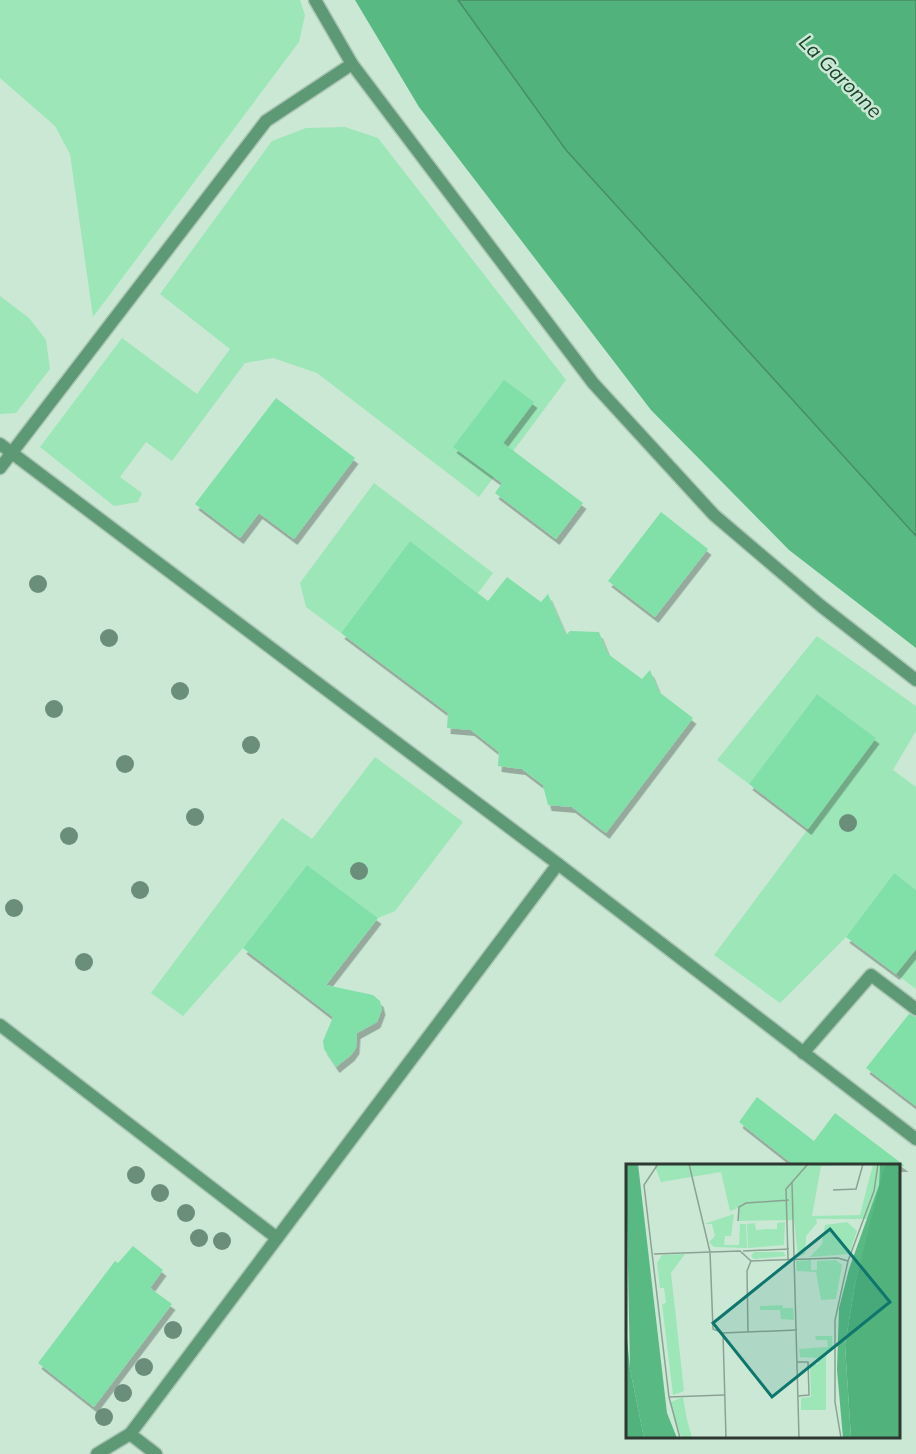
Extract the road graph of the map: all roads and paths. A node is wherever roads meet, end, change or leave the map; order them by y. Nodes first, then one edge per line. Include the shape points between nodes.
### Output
1 (315, 0) edge
2 (352, 64) junction
3 (0, 444) edge
4 (12, 452) junction
5 (0, 468) edge
6 (916, 680) edge
7 (558, 864) junction
8 (916, 1009) edge
9 (0, 1025) edge
10 (804, 1053) junction
11 (916, 1139) edge
12 (277, 1238) junction
13 (130, 1434) junction
14 (97, 1454) edge
15 (156, 1454) edge

1 - 2 lane
2 - 4 lane via 266,121
2 - 6 lane via 593,383 714,515
3 - 4 lane
4 - 5 lane
4 - 7 lane
7 - 10 lane
7 - 12 lane
8 - 10 lane via 871,975
9 - 12 lane
10 - 11 lane
12 - 13 lane
13 - 14 lane
13 - 15 lane

